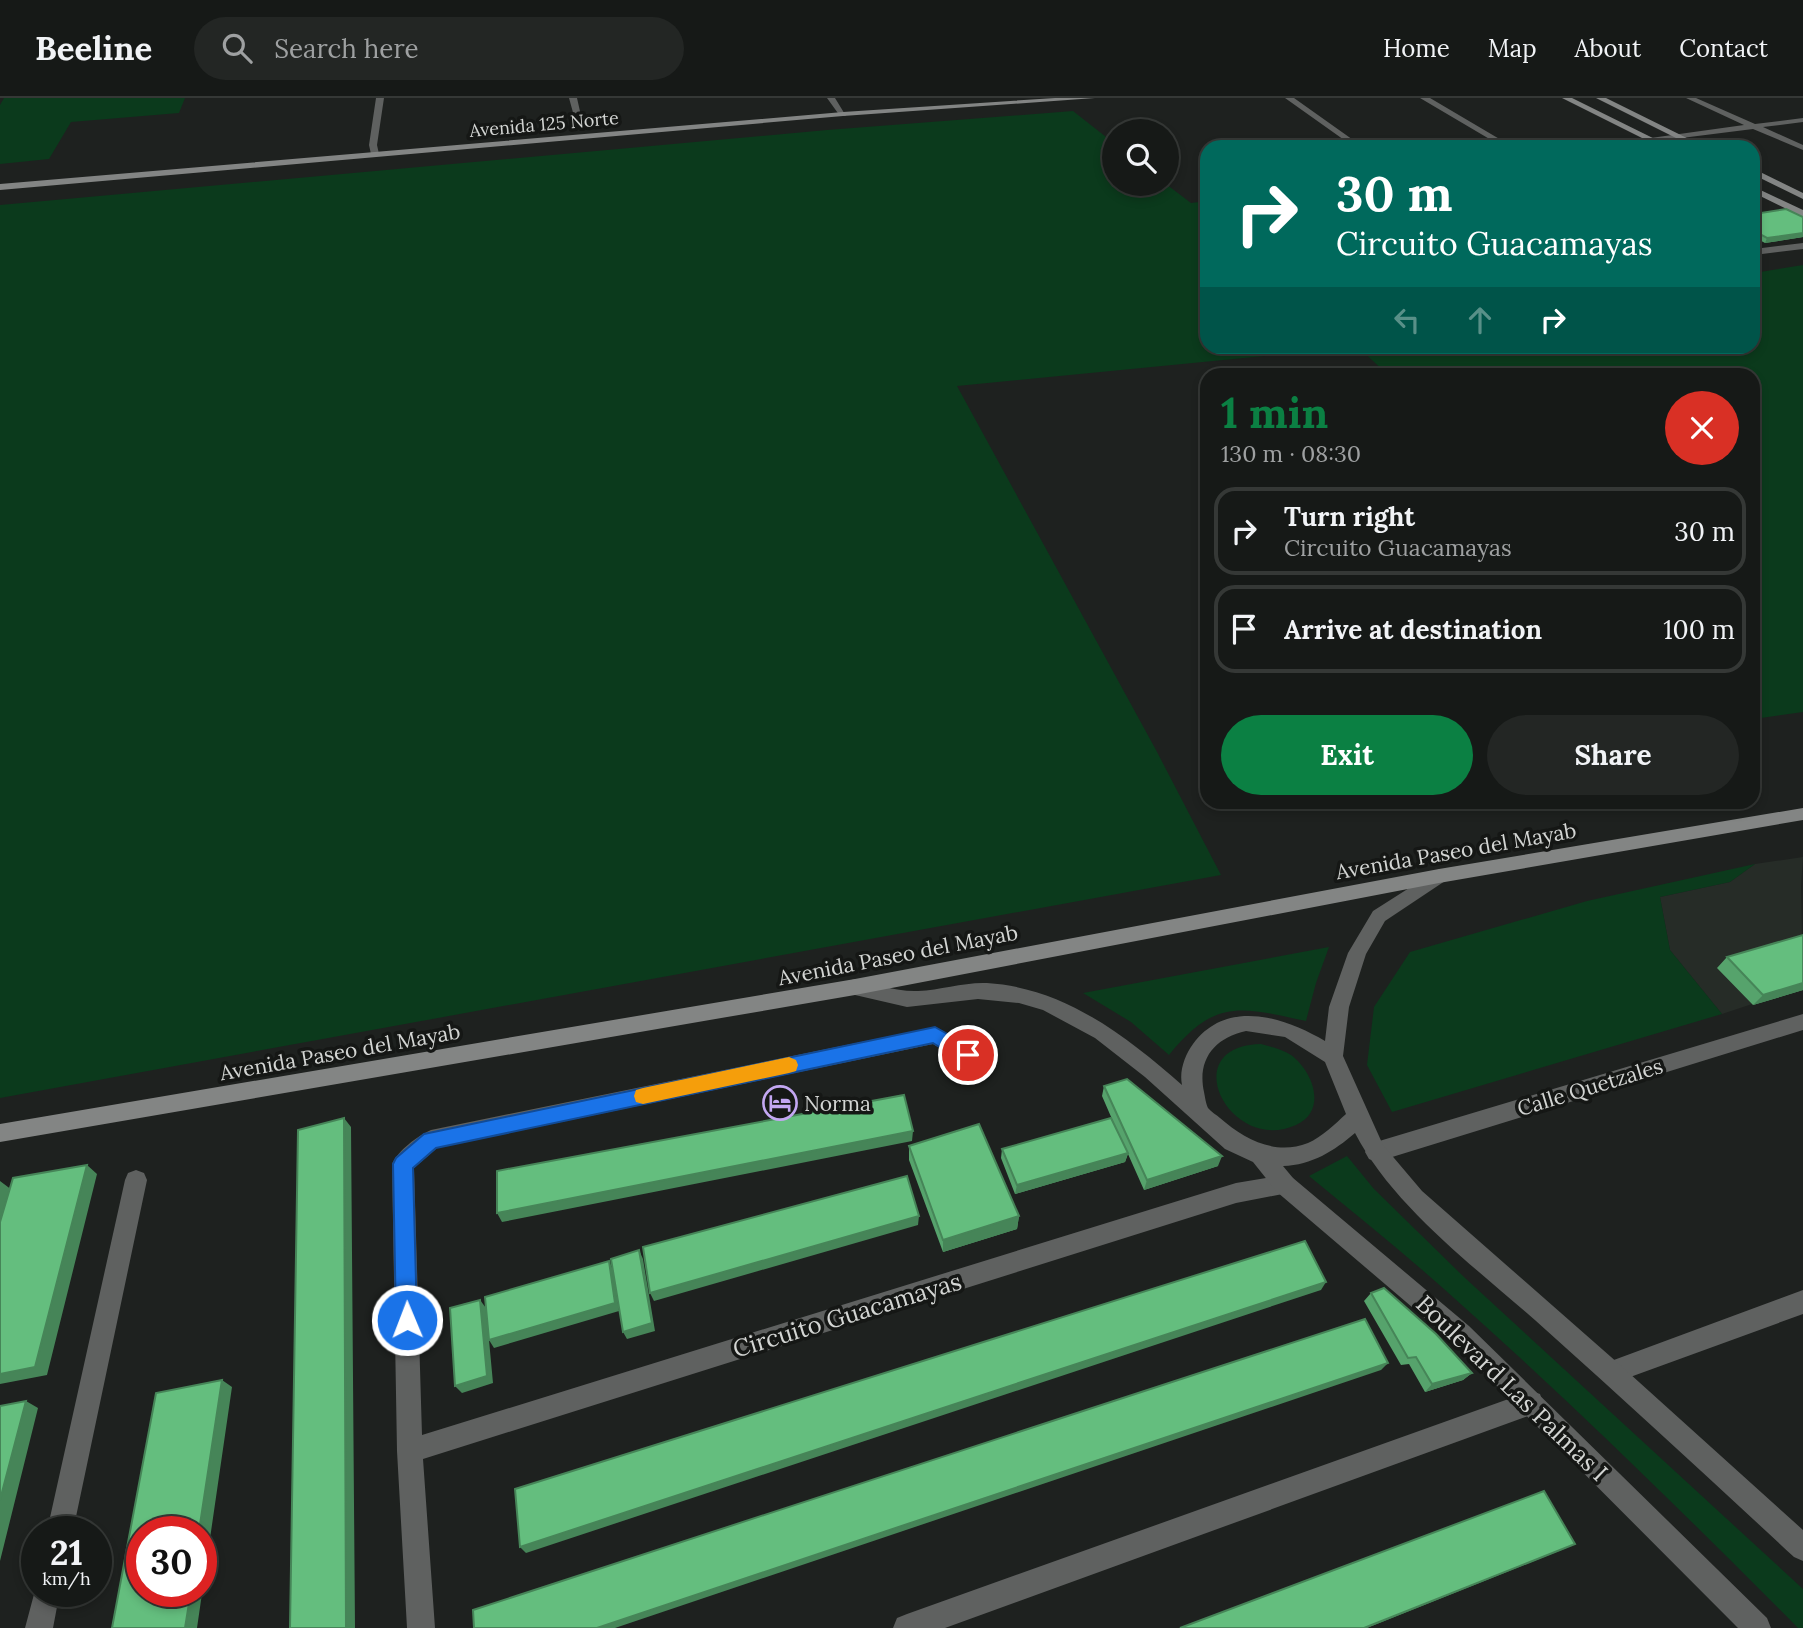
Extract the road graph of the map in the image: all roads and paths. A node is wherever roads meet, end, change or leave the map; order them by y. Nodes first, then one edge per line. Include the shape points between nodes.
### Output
1 (380, 98) edge
2 (573, 98) edge
3 (941, 98) edge
4 (1091, 98) edge
5 (1289, 98) edge
6 (1424, 98) edge
7 (1566, 98) edge
8 (1600, 98) edge
9 (1690, 98) edge
10 (834, 102) edge
11 (843, 114) junction
12 (1803, 120) edge
13 (1755, 126) junction
14 (582, 127) junction
15 (1678, 136) junction
16 (1349, 140) edge
17 (1497, 140) edge
18 (1652, 140) joint
19 (1686, 140) edge
20 (1803, 148) edge
21 (374, 149) junction
22 (1760, 175) edge
23 (0, 178) edge
24 (0, 189) edge
25 (1760, 193) edge
26 (1803, 196) edge
27 (1803, 214) edge
28 (1803, 247) edge
29 (1760, 252) edge
30 (1803, 814) edge
31 (1439, 876) junction
32 (855, 987) junction
33 (1803, 1022) edge
34 (1333, 1056) junction
35 (984, 1065) dead end
36 (1198, 1112) junction
37 (1358, 1117) junction
38 (0, 1133) edge
39 (1376, 1152) junction
40 (1261, 1154) junction
41 (136, 1180) dead end
42 (1285, 1185) junction
43 (1803, 1302) edge
44 (1611, 1372) junction
45 (1531, 1403) junction
46 (410, 1451) junction
47 (63, 1516) edge
48 (1803, 1548) edge
49 (44, 1607) edge
50 (39, 1628) edge
51 (421, 1628) edge
52 (907, 1628) edge
53 (1756, 1628) edge

1 - 21 street
2 - 14 street
3 - 10 main road, Avenida 125 Norte
4 - 11 main road, Avenida 125 Norte
5 - 16 street
6 - 17 street
7 - 18 main road
8 - 15 main road
9 - 13 street
10 - 11 street
10 - 14 main road, Avenida 125 Norte
11 - 21 main road, Avenida 125 Norte
12 - 13 street
13 - 15 street
13 - 20 street
14 - 21 main road, Avenida 125 Norte
15 - 18 street
15 - 19 main road
21 - 23 main road, Avenida 125 Norte
21 - 24 main road, Avenida 125 Norte
22 - 26 main road
25 - 27 main road
28 - 29 street
30 - 31 main road, Avenida Paseo del Mayab
31 - 32 main road, Avenida Paseo del Mayab
31 - 34 street via 1379,916 1357,953 1343,996
32 - 36 street via 908,999 986,990 1028,995 1091,1024
32 - 38 main road, Avenida Paseo del Mayab
33 - 39 street, Calle Quetzales
34 - 36 street via 1291,1031 1246,1023 1227,1027 1208,1039 1195,1057 1191,1078
34 - 37 street
35 - 46 street via 935,1035 431,1140 403,1164
36 - 40 street via 1232,1142
37 - 39 street
37 - 40 street via 1327,1144 1305,1155
39 - 44 street via 1414,1198
40 - 42 street, Boulevard Las Palmas I
41 - 47 street
42 - 45 street, Boulevard Las Palmas I via 1461,1334
42 - 46 street, Circuito Guacamayas via 1236,1193
43 - 44 street
44 - 48 street
45 - 52 street
45 - 53 street, Boulevard Las Palmas I
46 - 51 street
49 - 50 street

